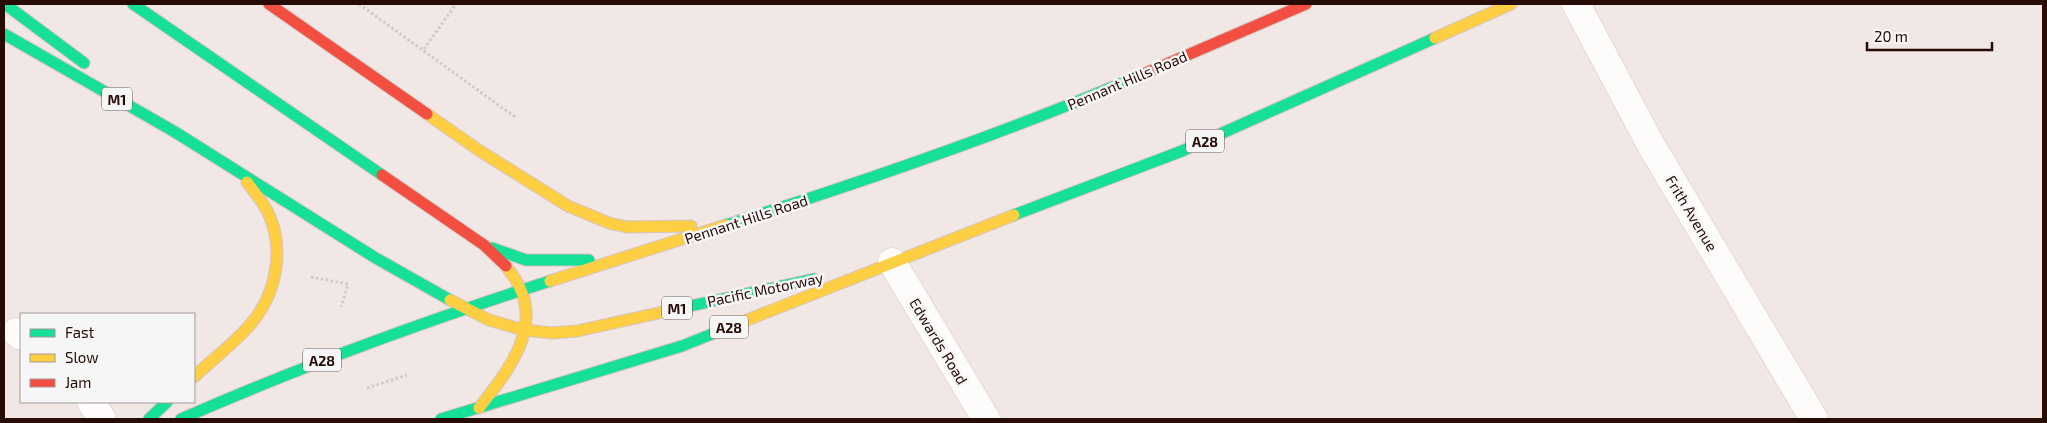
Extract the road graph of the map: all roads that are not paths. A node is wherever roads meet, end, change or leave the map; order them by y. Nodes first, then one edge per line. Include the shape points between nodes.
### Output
1 (5, 4) edge
2 (133, 4) edge
3 (269, 4) edge
4 (1306, 4) edge
5 (1511, 4) edge
6 (1576, 4) edge
7 (4, 34) edge
8 (175, 132) junction
9 (229, 165) junction
10 (749, 218) junction
11 (484, 245) junction
12 (625, 258) junction
13 (892, 262) junction
14 (521, 291) junction
15 (465, 308) junction
16 (524, 330) junction
17 (195, 376) edge
18 (92, 403) edge
19 (166, 403) edge
20 (479, 408) junction
21 (102, 419) edge
22 (149, 419) edge
23 (181, 419) edge
24 (441, 419) edge
25 (986, 419) edge
26 (1814, 419) edge

1 - 8 highway
2 - 11 highway
3 - 10 highway via 480,152 587,215 609,223 651,228 681,228
4 - 10 highway, Pennant Hills Road / A28 via 1104,92 910,164
5 - 13 highway, A28 via 1182,151
6 - 26 street, Frith Avenue via 1652,147
7 - 8 highway, M1
8 - 9 highway, M1
9 - 15 highway, M1 via 374,257
9 - 17 highway via 254,192 270,218 276,244 275,271 270,293 256,318
10 - 12 highway, Pennant Hills Road / A28
11 - 12 highway via 526,260
11 - 14 highway via 510,270
12 - 14 highway, Pennant Hills Road / A28
13 - 16 highway, Pacific Motorway / M1 via 577,330 553,333
13 - 20 highway, A28 via 682,346
13 - 25 street, Edwards Road
14 - 15 highway, Pennant Hills Road / A28
14 - 16 highway via 527,317
15 - 16 highway, Pacific Motorway / M1 via 489,320
15 - 23 highway, Pennant Hills Road / A28 via 353,348
16 - 20 highway via 510,365
18 - 21 street
19 - 22 highway
20 - 24 highway, A28

